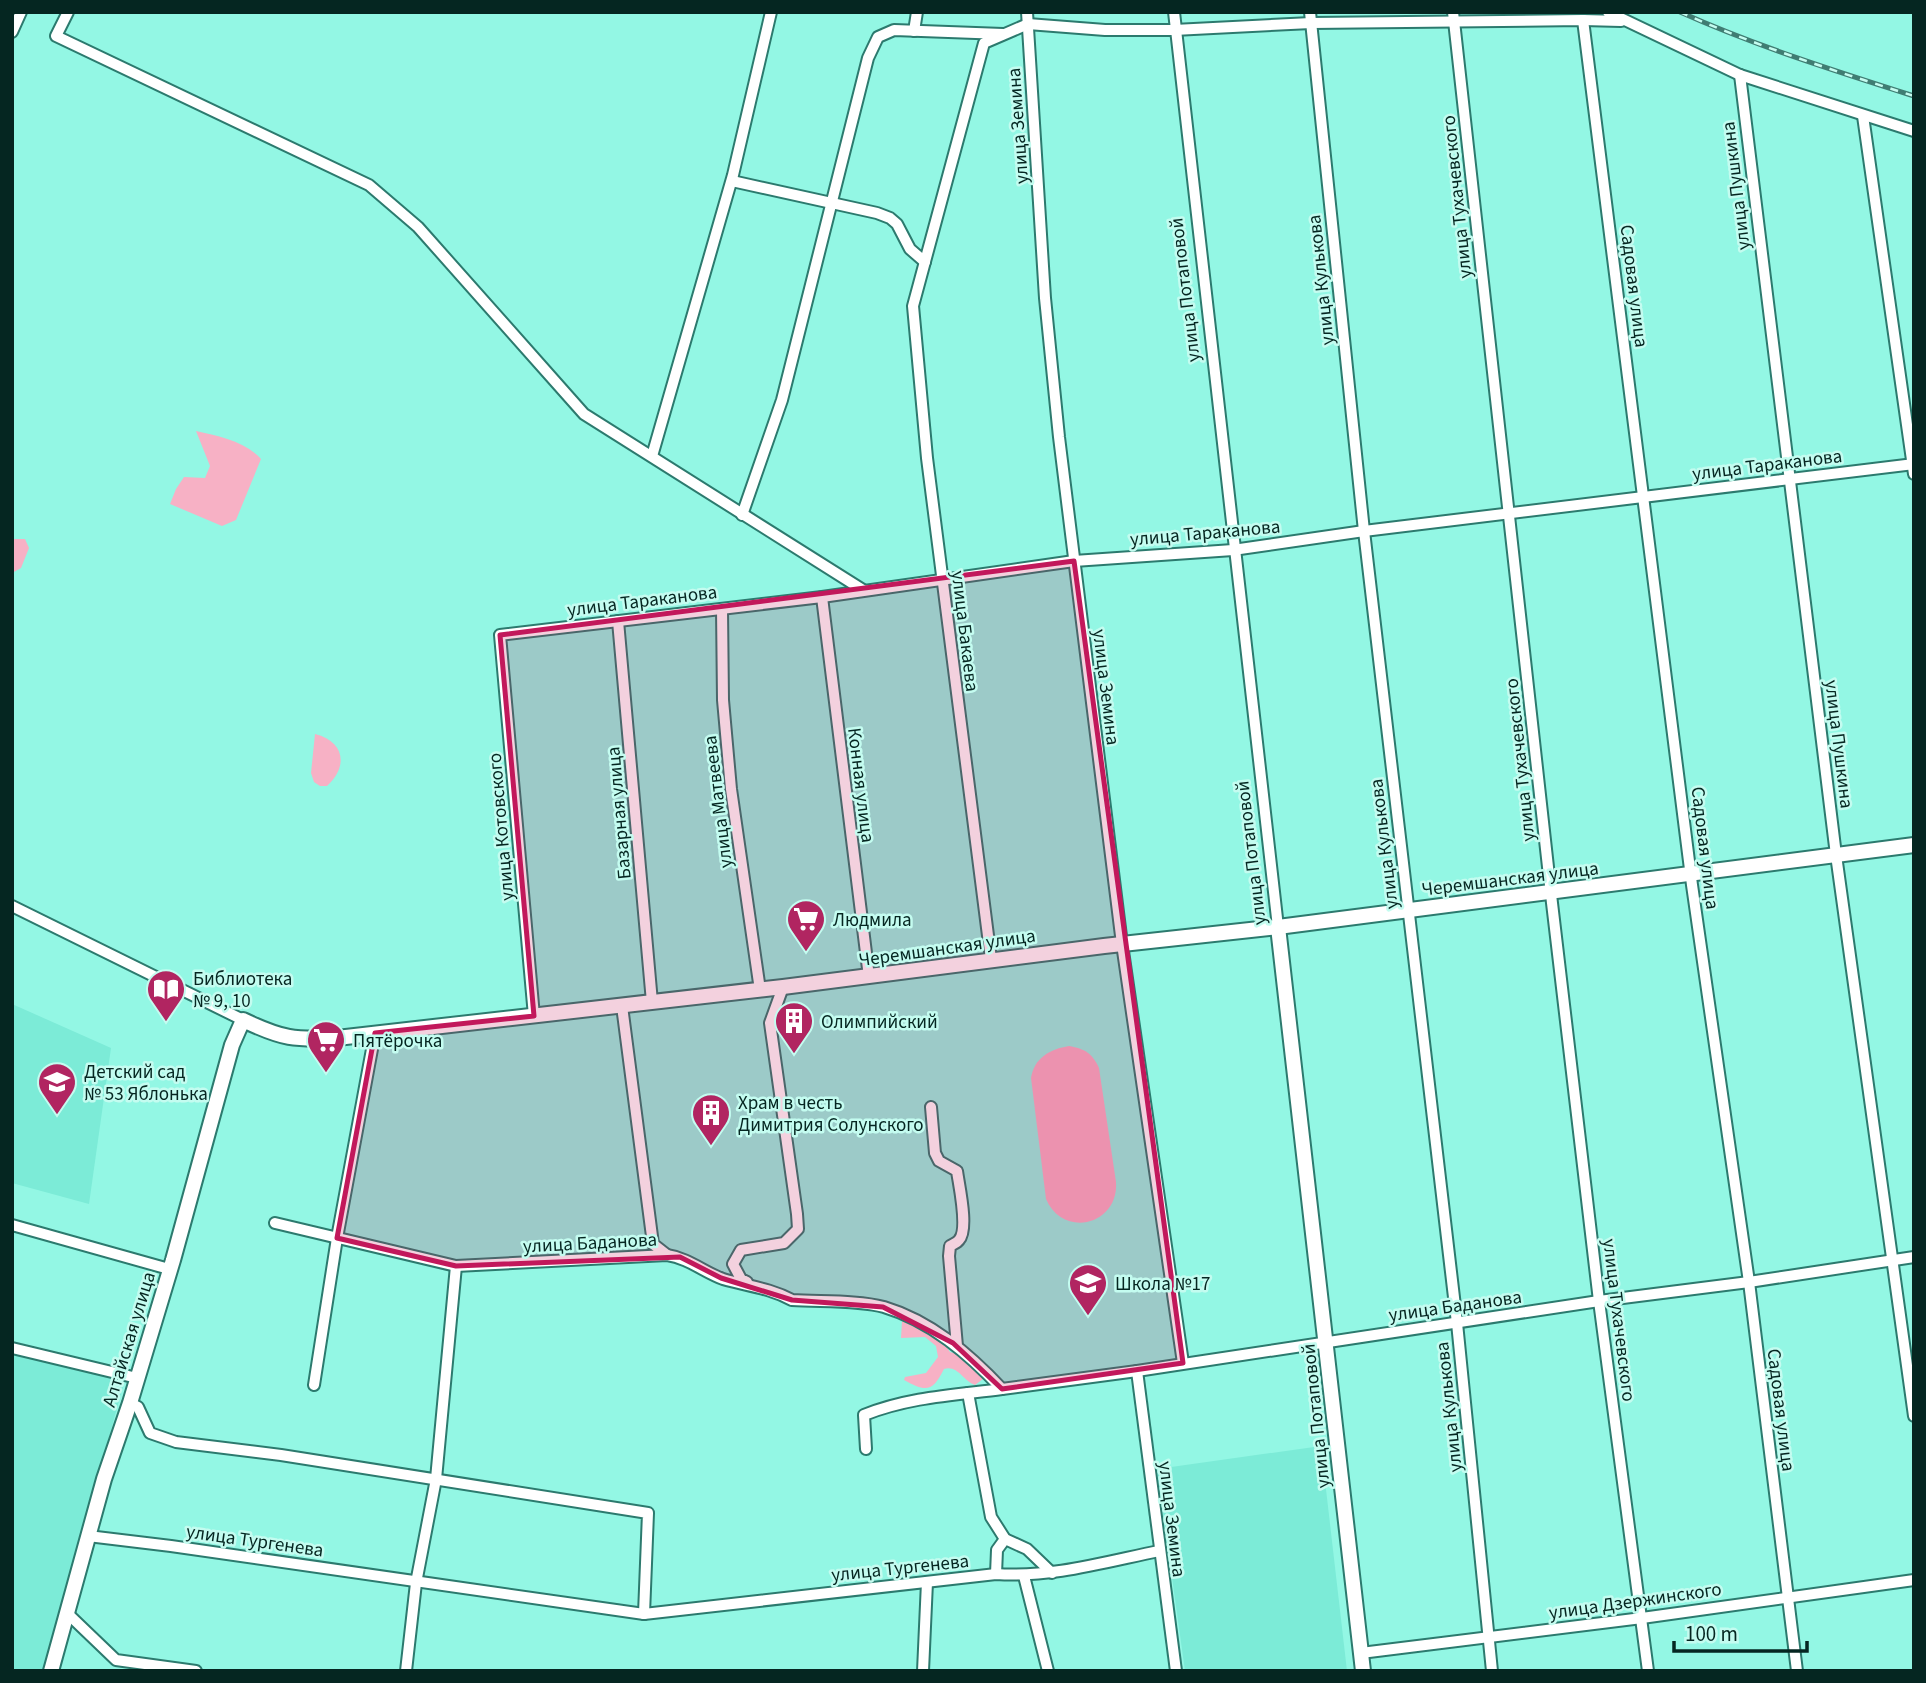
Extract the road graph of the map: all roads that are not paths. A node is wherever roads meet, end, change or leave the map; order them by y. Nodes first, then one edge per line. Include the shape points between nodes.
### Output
1 (21, 12) edge
2 (68, 12) edge
3 (771, 12) edge
4 (917, 12) edge
5 (1174, 12) edge
6 (1608, 12) edge
7 (1453, 16) edge
8 (1028, 18) edge
9 (1310, 18) edge
10 (1630, 22) junction
11 (1584, 25) junction
12 (914, 30) junction
13 (1174, 30) junction
14 (12, 32) edge
15 (1006, 34) junction
16 (1740, 75) junction
17 (1863, 116) junction
18 (1914, 131) edge
19 (732, 181) junction
20 (832, 203) junction
21 (925, 261) junction
22 (652, 456) junction
23 (1913, 467) edge
24 (1789, 479) junction
25 (1644, 496) junction
26 (1510, 513) junction
27 (742, 515) junction
28 (1364, 531) junction
29 (1233, 550) junction
30 (1074, 561) junction
31 (941, 579) junction
32 (863, 590) junction
33 (821, 597) junction
34 (722, 608) junction
35 (618, 621) junction
36 (500, 635) joint
37 (1914, 845) edge
38 (1836, 855) junction
39 (1691, 875) junction
40 (1551, 892) junction
41 (12, 906) edge
42 (1408, 911) junction
43 (1278, 927) junction
44 (1122, 944) junction
45 (991, 959) junction
46 (869, 977) junction
47 (783, 987) junction
48 (760, 990) junction
49 (652, 1002) junction
50 (622, 1006) junction
51 (534, 1016) junction
52 (243, 1020) junction
53 (375, 1033) junction
54 (931, 1107) dead end
55 (275, 1223) dead end
56 (12, 1225) edge
57 (337, 1238) junction
58 (667, 1255) junction
59 (1914, 1257) edge
60 (1892, 1260) junction
61 (456, 1266) junction
62 (169, 1269) junction
63 (1749, 1282) junction
64 (756, 1286) junction
65 (1599, 1301) junction
66 (1457, 1323) junction
67 (1326, 1341) junction
68 (957, 1346) junction
69 (12, 1348) edge
70 (1183, 1363) junction
71 (1137, 1371) junction
72 (137, 1378) junction
73 (314, 1385) dead end
74 (1002, 1389) junction
75 (968, 1393) junction
76 (130, 1403) junction
77 (1914, 1416) edge
78 (866, 1449) dead end
79 (436, 1479) junction
80 (88, 1536) junction
81 (1005, 1539) junction
82 (1159, 1551) junction
83 (1052, 1573) junction
84 (996, 1574) junction
85 (1024, 1576) junction
86 (1914, 1580) edge
87 (927, 1582) junction
88 (416, 1583) junction
89 (1788, 1597) junction
90 (67, 1614) junction
91 (644, 1614) junction
92 (1642, 1618) junction
93 (1489, 1638) junction
94 (1361, 1653) junction
95 (51, 1671) edge
96 (196, 1671) edge
97 (406, 1671) edge
98 (923, 1671) edge
99 (1048, 1671) edge
100 (1176, 1671) edge
101 (1363, 1671) edge
102 (1492, 1671) edge
103 (1648, 1671) edge
104 (1797, 1671) edge

1 - 14 street
2 - 22 street via 56,36 369,185 418,227 584,414
3 - 19 street
4 - 12 street
5 - 13 street, улица Потаповой
6 - 10 street
7 - 9 street
7 - 11 street
7 - 26 street, улица Тухачевского
8 - 13 street via 1105,30
8 - 15 street
8 - 30 street, улица Земина via 1045,298
9 - 13 street
9 - 28 street, улица Кулькова
10 - 11 street via 1612,19
10 - 16 street
11 - 25 street, Садовая улица
12 - 15 street
12 - 20 street via 894,30 878,37 868,58
13 - 29 street, улица Потаповой
15 - 21 street via 984,43
16 - 17 street
16 - 24 street, улица Пушкина
17 - 18 street
17 - 23 street
19 - 20 street
19 - 22 street
20 - 21 street via 890,218 910,249
20 - 27 street via 782,400
21 - 31 street, улица Бакаева via 913,306
22 - 27 street
23 - 24 street, улица Тараканова
24 - 25 street, улица Тараканова
24 - 38 street, улица Пушкина
25 - 26 street, улица Тараканова
25 - 39 street, Садовая улица
26 - 28 street, улица Тараканова
26 - 40 street, улица Тухачевского
27 - 32 street
28 - 29 street, улица Тараканова
28 - 42 street, улица Кулькова
29 - 30 street, улица Тараканова
29 - 43 street, улица Потаповой
30 - 31 street, улица Тараканова
30 - 44 street, улица Земина
31 - 32 street, улица Тараканова
31 - 45 street, улица Бакаева
32 - 33 street, улица Тараканова
33 - 34 street, улица Тараканова
33 - 46 street, Конная улица
34 - 35 street, улица Тараканова
34 - 48 street, улица Матвеева via 723,700 731,789
35 - 36 street, улица Тараканова
35 - 49 street, Базарная улица
36 - 51 street, улица Котовского
37 - 38 main road, Черемшанская улица
38 - 39 main road, Черемшанская улица
38 - 60 street, улица Пушкина
39 - 40 main road, Черемшанская улица
39 - 63 street, Садовая улица
40 - 42 main road, Черемшанская улица
40 - 65 street, улица Тухачевского
41 - 52 street, Черемшанская улица
42 - 43 main road, Черемшанская улица
42 - 66 street, улица Кулькова
43 - 44 main road, Черемшанская улица
43 - 67 main road, улица Потаповой
44 - 45 main road, Черемшанская улица
44 - 70 street, улица Земина
45 - 46 main road, Черемшанская улица
46 - 47 main road, Черемшанская улица
47 - 48 main road, Черемшанская улица
47 - 64 street via 770,1023 797,1228 784,1243 741,1250 733,1264 735,1270 741,1279
48 - 49 main road, Черемшанская улица
49 - 50 main road, Черемшанская улица
50 - 51 main road, Черемшанская улица
50 - 58 street via 653,1244
51 - 53 main road, Черемшанская улица
52 - 53 main road, Черемшанская улица via 295,1039
52 - 62 main road, Алтайская улица
53 - 57 street
54 - 68 street via 935,1153 939,1161 957,1171 960,1190 964,1230 950,1246 949,1256
55 - 57 street, улица Баданова
56 - 62 street
57 - 61 street, улица Баданова
57 - 73 street
58 - 61 street, улица Баданова
58 - 64 street, улица Баданова via 721,1278
59 - 60 street, улица Баданова
60 - 63 street, улица Баданова
60 - 77 street, улица Пушкина
61 - 79 street
62 - 72 main road, Алтайская улица
63 - 65 street, улица Баданова
63 - 89 street, Садовая улица
64 - 68 street, улица Баданова via 792,1300 883,1307 921,1323
65 - 66 street, улица Баданова
65 - 92 street, улица Тухачевского
66 - 67 street, улица Баданова
66 - 93 street, улица Кулькова
67 - 70 street, улица Баданова
67 - 94 main road, улица Потаповой
68 - 74 street, улица Баданова
69 - 72 street
70 - 71 street, улица Баданова
71 - 74 street, улица Баданова
71 - 82 street, улица Земина
72 - 76 main road, Алтайская улица
74 - 75 street, улица Баданова
75 - 78 street, улица Баданова via 903,1402 864,1415
75 - 81 street via 990,1517
76 - 79 street via 138,1407 150,1433 176,1442
76 - 80 main road, Алтайская улица
79 - 88 street
79 - 91 street via 649,1513
80 - 88 street, улица Тургенева
80 - 90 main road, Алтайская улица
81 - 83 street via 1027,1549
81 - 84 street via 997,1550
82 - 83 street, улица Тургенева
82 - 100 street, улица Земина
83 - 85 street, улица Тургенева
84 - 85 street, улица Тургенева
84 - 87 street, улица Тургенева
85 - 99 street
86 - 89 street, улица Дзержинского
87 - 91 street, улица Тургенева
87 - 98 street
88 - 91 street, улица Тургенева
88 - 97 street
89 - 92 street, улица Дзержинского
89 - 104 street, Садовая улица
90 - 95 main road, Алтайская улица
90 - 96 street via 116,1660
92 - 93 street, улица Дзержинского
92 - 103 street, улица Тухачевского
93 - 94 street, улица Дзержинского
93 - 102 street, улица Кулькова
94 - 101 main road, улица Потаповой

